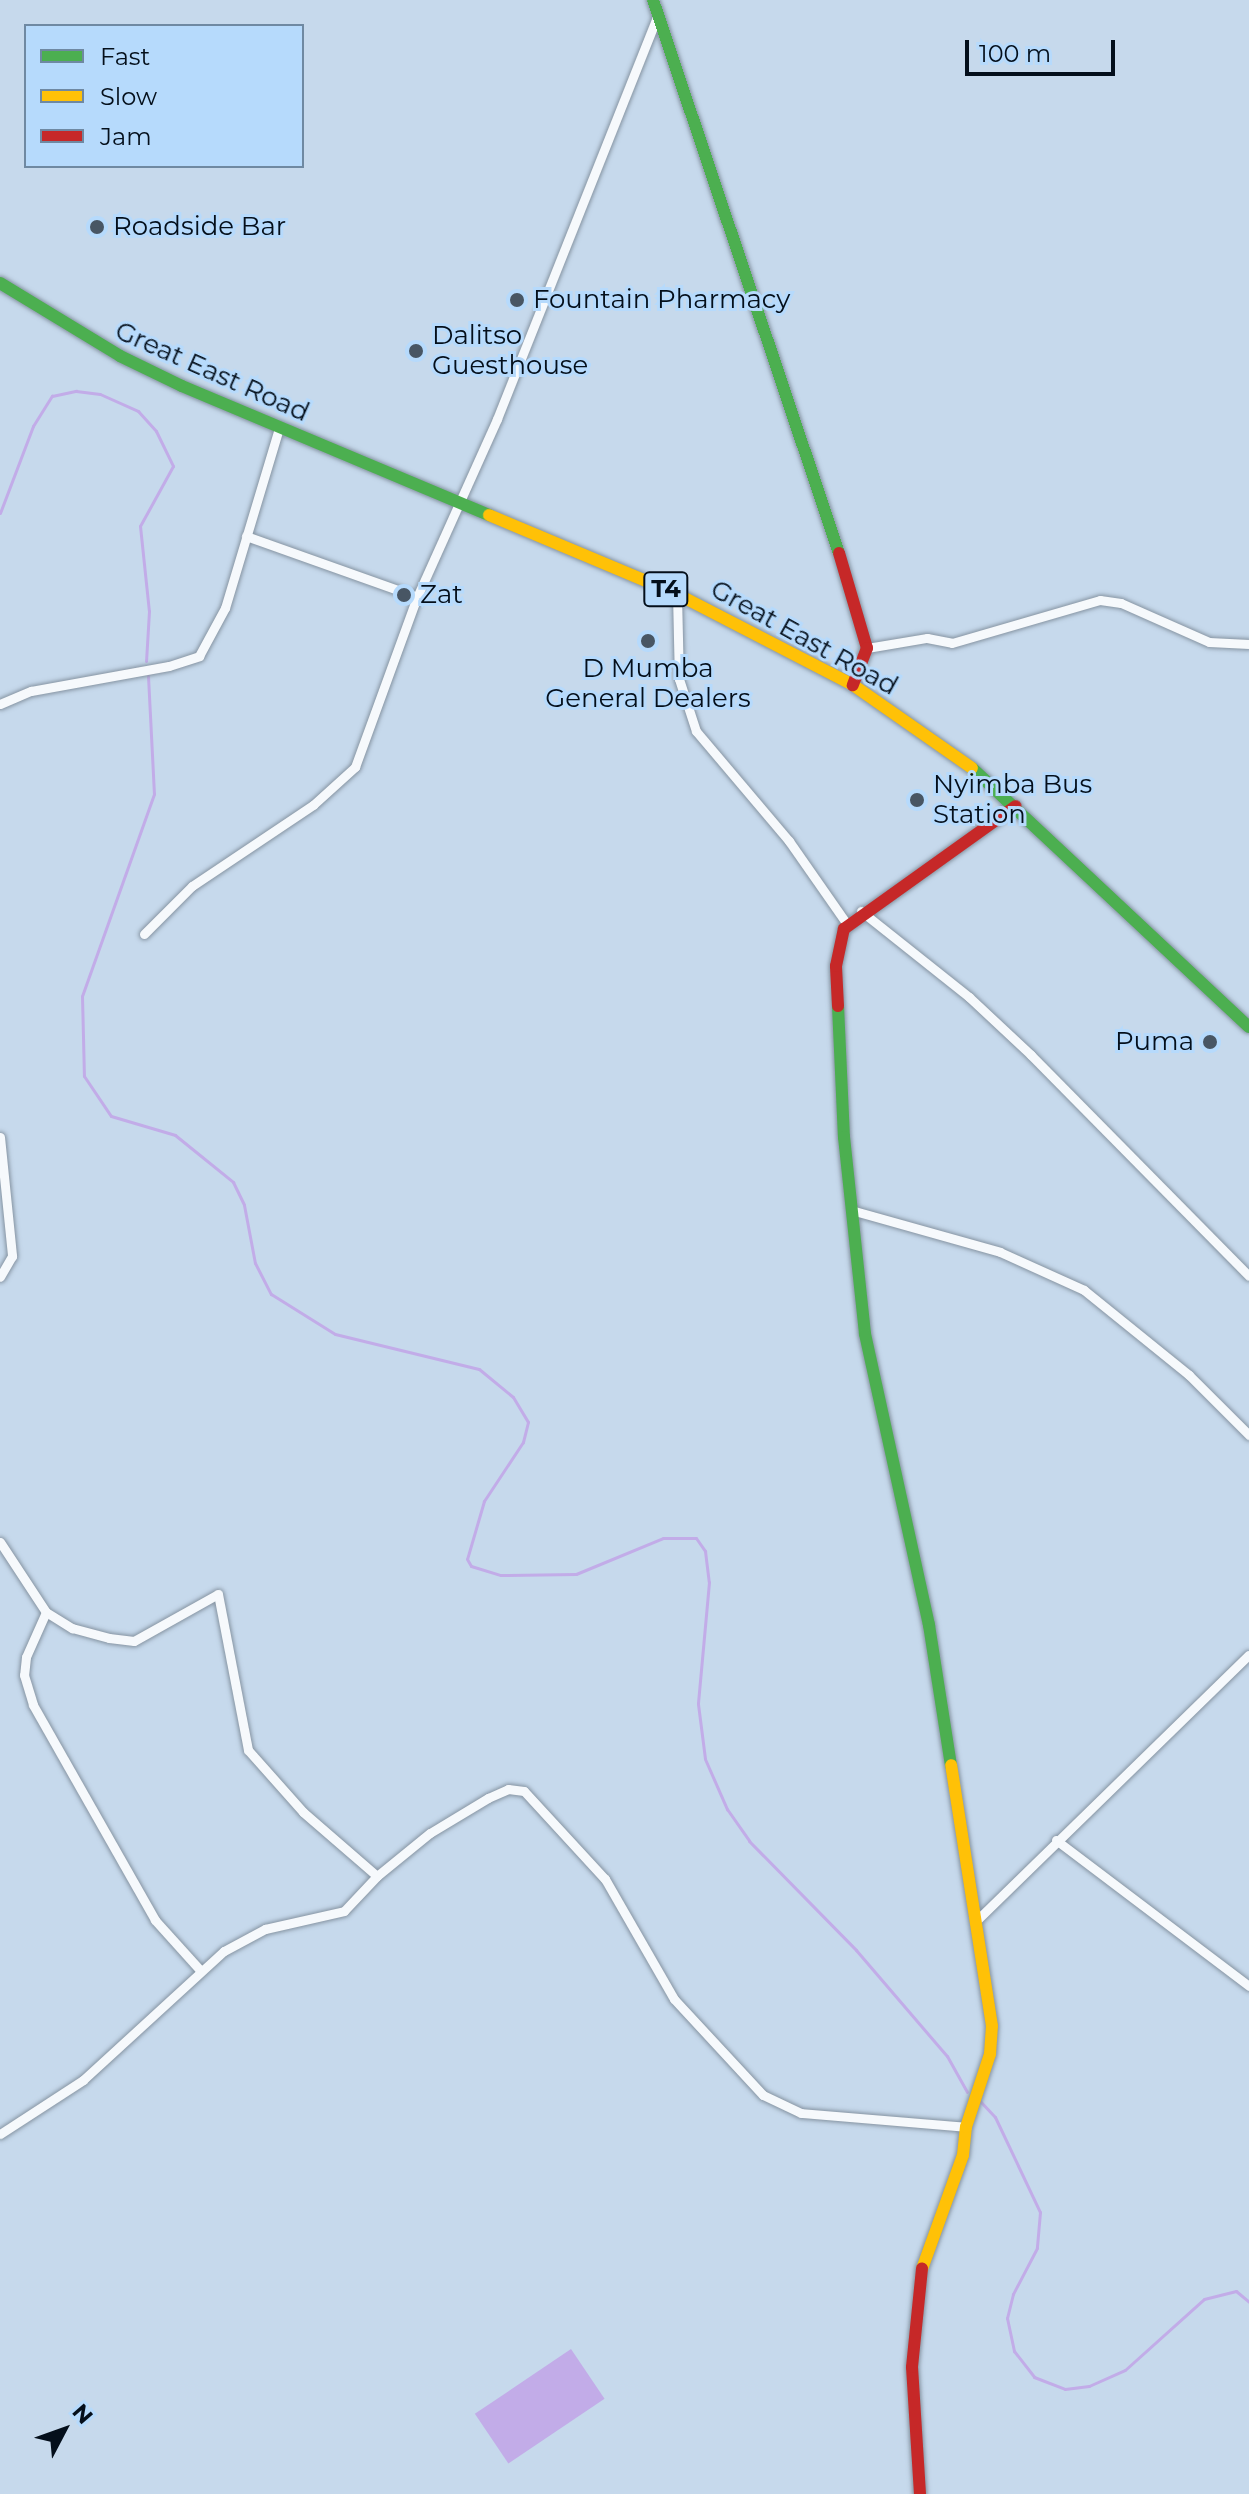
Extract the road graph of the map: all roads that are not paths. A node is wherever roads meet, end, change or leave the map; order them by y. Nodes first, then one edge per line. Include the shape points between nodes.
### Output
1 (653, 0) edge
2 (658, 14) junction
3 (0, 283) edge
4 (279, 428) junction
5 (463, 500) junction
6 (246, 536) junction
7 (677, 594) junction
8 (417, 597) junction
9 (1249, 644) edge
10 (867, 648) junction
11 (853, 685) junction
12 (0, 704) edge
13 (1016, 806) junction
14 (861, 911) junction
15 (847, 924) junction
16 (144, 934) dead end
17 (1249, 1027) edge
18 (0, 1137) edge
19 (851, 1210) junction
20 (1249, 1276) edge
21 (0, 1277) edge
22 (1249, 1435) edge
23 (0, 1542) edge
24 (46, 1612) junction
25 (1249, 1655) edge
26 (1056, 1840) junction
27 (377, 1876) junction
28 (978, 1919) junction
29 (200, 1970) junction
30 (1249, 1986) edge
31 (966, 2127) junction
32 (0, 2134) edge
33 (920, 2494) edge

1 - 2 main road
2 - 5 street
2 - 10 main road
3 - 4 main road, Great East Road / T4 via 120,356
4 - 5 main road, Great East Road / T4
4 - 6 street
5 - 7 main road, Great East Road / T4
5 - 8 street
6 - 8 street
6 - 12 street via 225,608 192,660 31,691
7 - 11 main road, Great East Road / T4
7 - 15 street via 679,679 696,731 789,841
8 - 16 street via 355,767 313,805 192,886
9 - 10 street via 1209,642 1121,603 1100,600 952,643 927,638
10 - 11 main road
11 - 13 main road, Great East Road / T4 via 966,763
13 - 14 main road
13 - 17 main road, Great East Road / T4
14 - 15 main road
14 - 20 street via 1021,1046
15 - 19 main road via 839,944 835,1005
18 - 21 street via 12,1256
19 - 22 street via 1022,1260 1084,1290 1189,1375
19 - 28 main road via 872,1376 929,1625
23 - 24 street
24 - 27 street via 72,1628 130,1642 218,1594 248,1750 303,1812
24 - 29 street via 26,1657 24,1675 33,1705 155,1920
25 - 26 street
26 - 28 street
26 - 30 street
27 - 29 street via 344,1911 265,1929
27 - 31 street via 430,1833 488,1798 508,1789 524,1791 605,1879 674,1999 763,2095 801,2113
28 - 31 main road via 992,2026 990,2054
29 - 32 street via 83,2080
31 - 33 main road via 963,2155 928,2242 915,2309 913,2404

